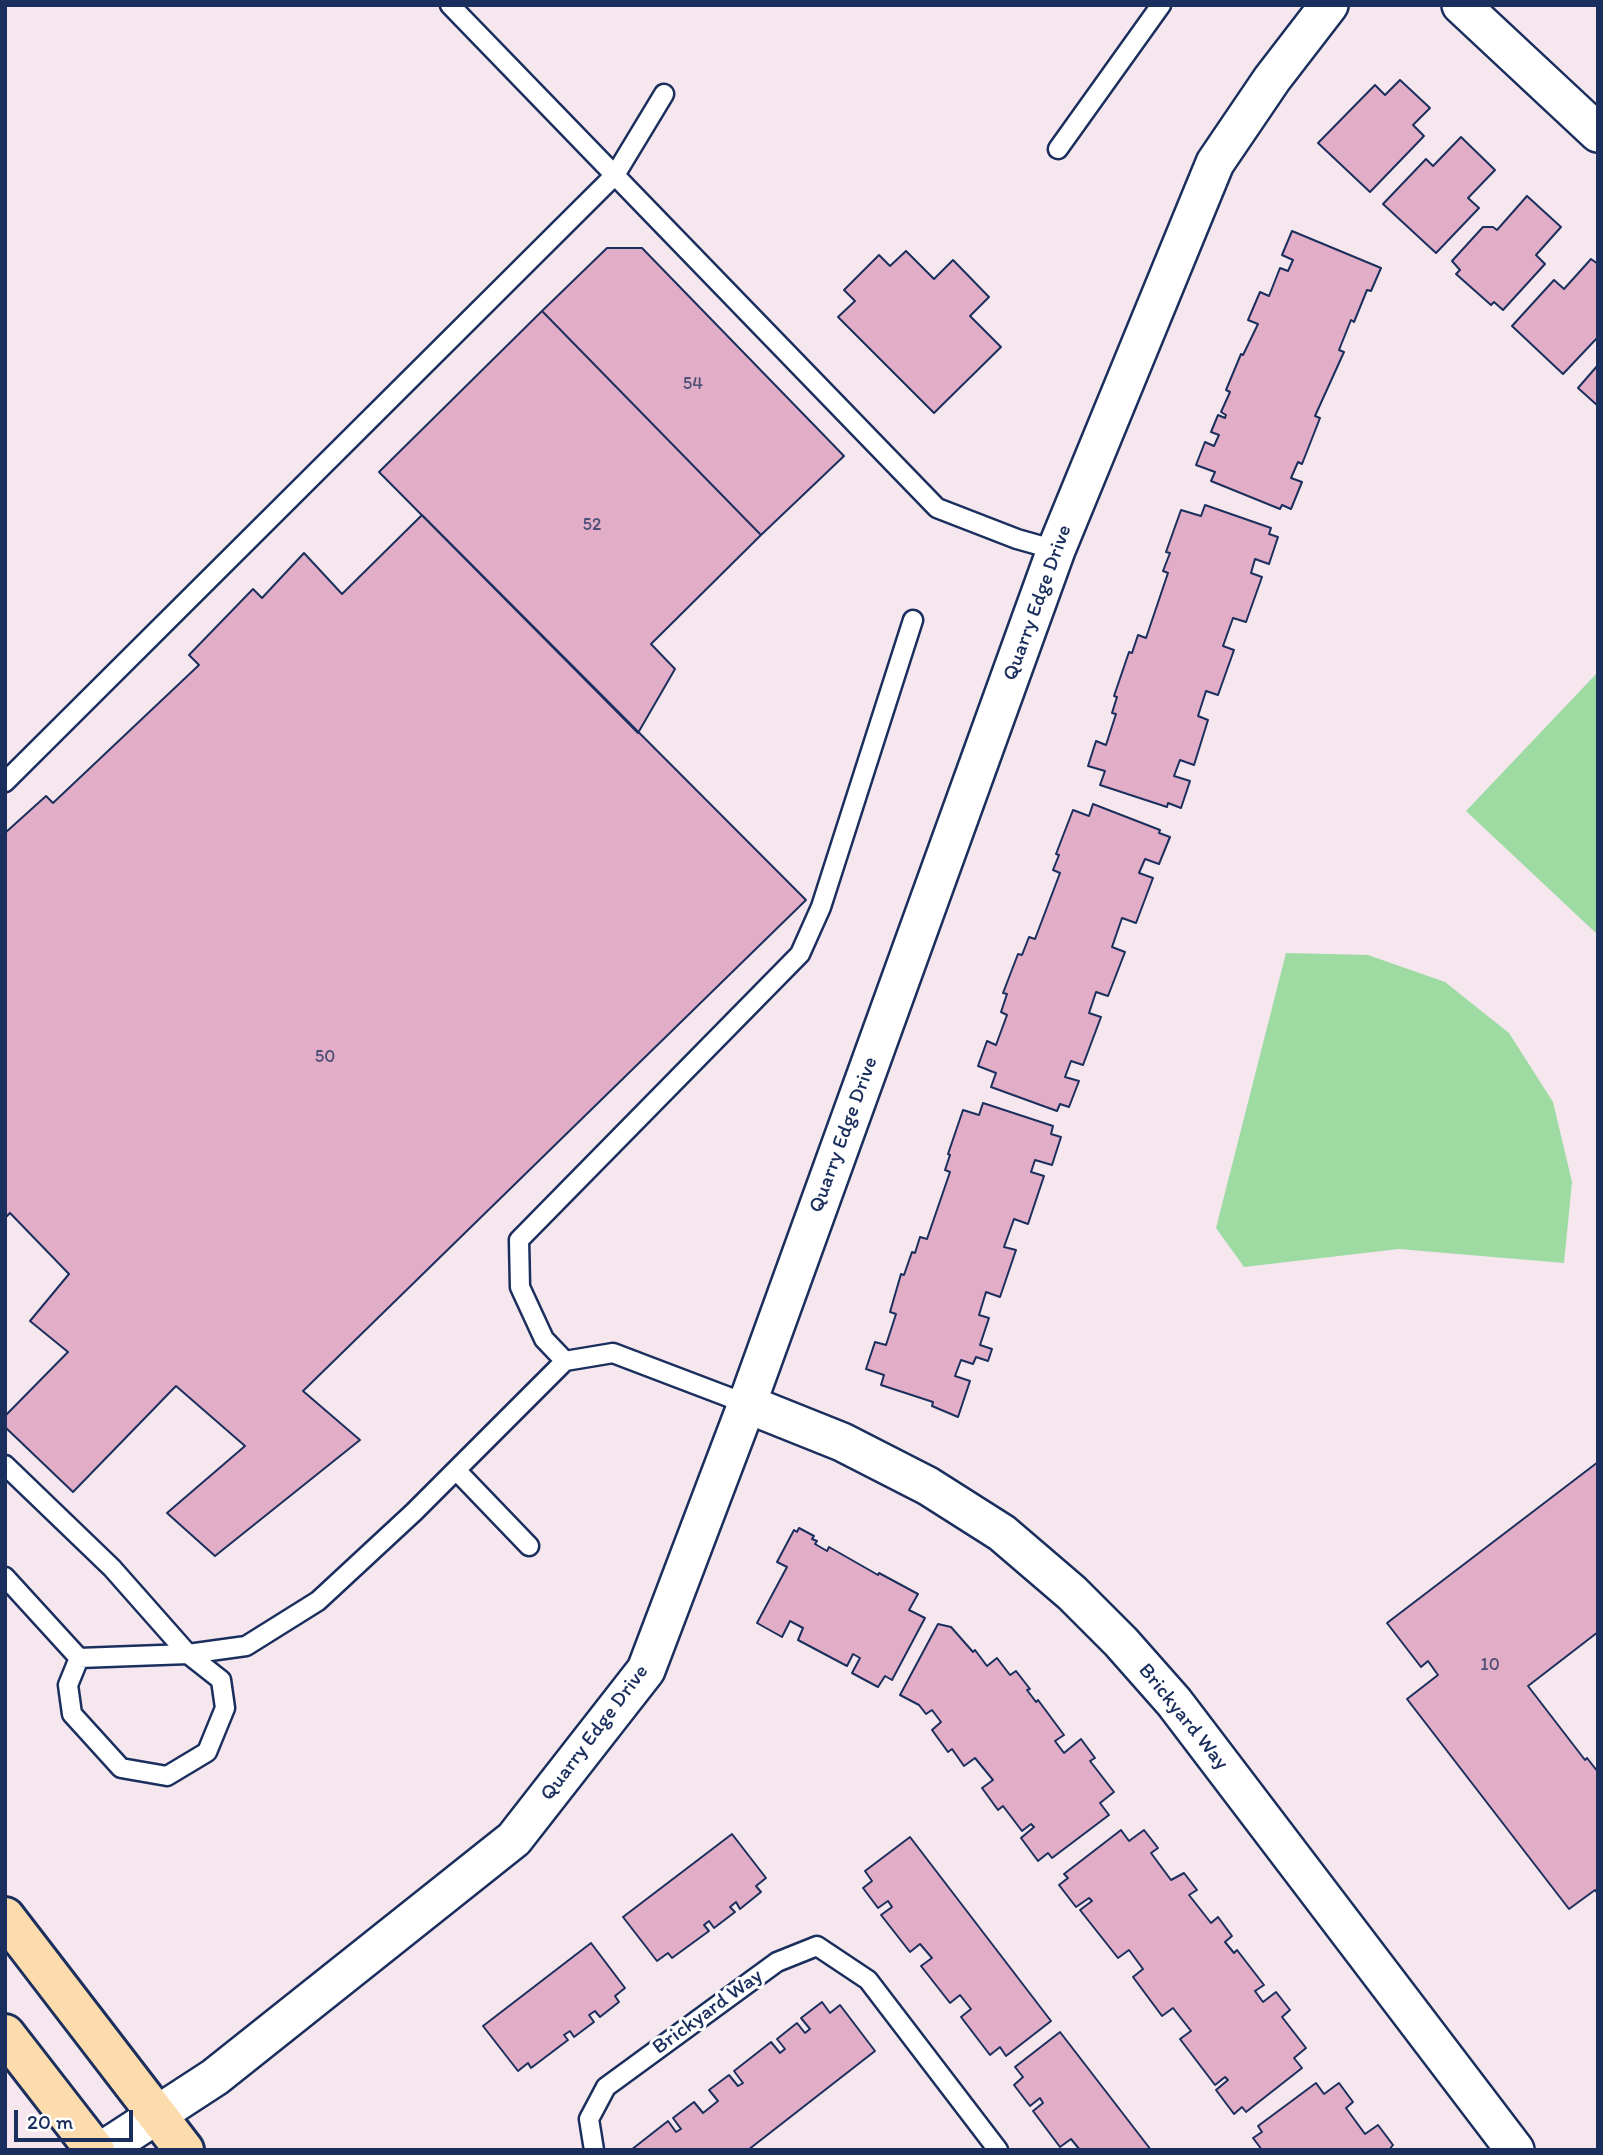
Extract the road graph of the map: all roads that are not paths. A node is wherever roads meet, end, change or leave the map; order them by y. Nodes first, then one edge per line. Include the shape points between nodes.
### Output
1 (450, 5) edge
2 (1161, 5) edge
3 (1329, 5) edge
4 (1461, 5) edge
5 (664, 94) dead end
6 (1598, 133) edge
7 (1058, 149) dead end
8 (615, 175) junction
9 (1056, 550) junction
10 (913, 620) dead end
11 (5, 782) edge
12 (565, 1361) junction
13 (747, 1404) junction
14 (5, 1465) edge
15 (456, 1470) junction
16 (528, 1546) dead end
17 (5, 1577) edge
18 (188, 1654) junction
19 (79, 1658) junction
20 (5, 1917) edge
21 (5, 2034) edge
22 (157, 2115) junction
23 (95, 2150) edge
24 (103, 2150) edge
25 (184, 2150) edge
26 (594, 2150) edge
27 (998, 2150) edge
28 (1515, 2150) edge

1 - 8 lane
2 - 7 lane
3 - 9 street, Quarry Edge Drive via 1215,163
4 - 6 street
5 - 8 lane
8 - 9 lane via 937,508
8 - 11 lane
9 - 13 street, Quarry Edge Drive
10 - 12 lane via 821,907 800,954 520,1240 520,1287 544,1339
12 - 13 lane via 613,1353
12 - 15 lane
13 - 22 street, Quarry Edge Drive via 646,1670 514,1839 215,2077
13 - 28 street, Brickyard Way via 842,1442 928,1486 1002,1533 1072,1592 1174,1702
14 - 18 lane via 112,1568
15 - 16 lane
15 - 18 lane via 318,1601 246,1646
17 - 19 lane
18 - 19 lane
18 - 19 lane via 221,1680 225,1708 208,1752 167,1776 121,1768 72,1714 68,1685
20 - 22 main road
21 - 23 main road
22 - 24 street, Quarry Edge Drive
22 - 25 main road
26 - 27 lane, Brickyard Way via 589,2119 606,2087 777,1962 817,1946 868,1980

